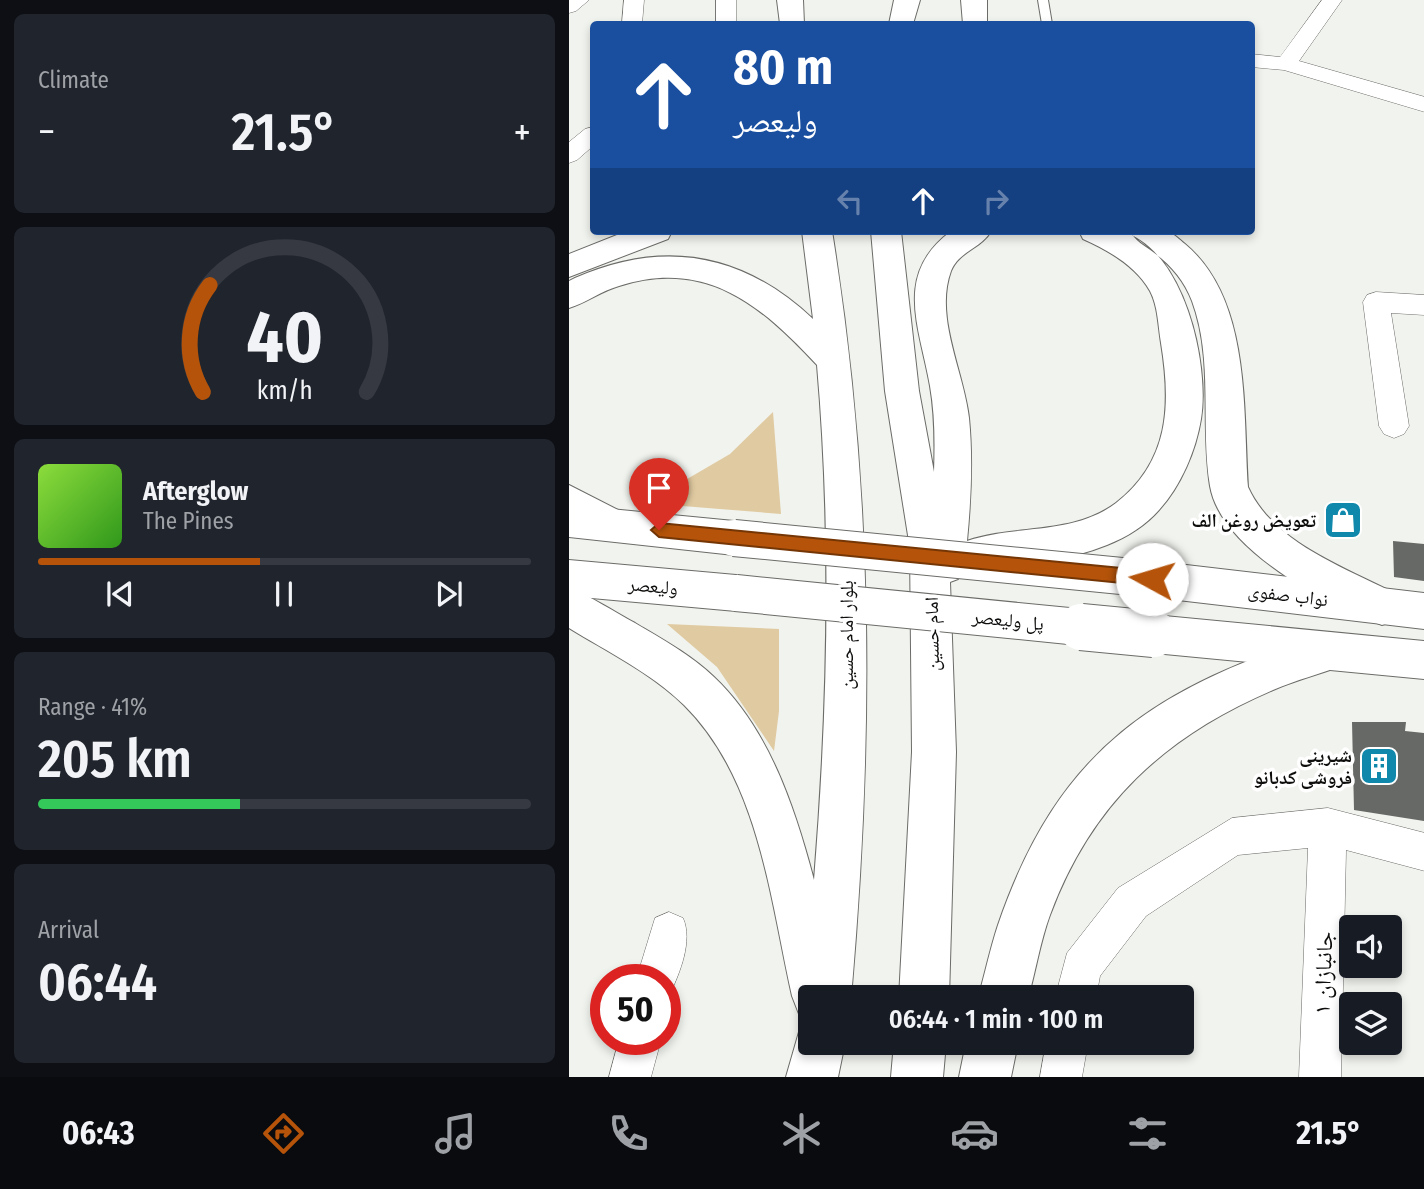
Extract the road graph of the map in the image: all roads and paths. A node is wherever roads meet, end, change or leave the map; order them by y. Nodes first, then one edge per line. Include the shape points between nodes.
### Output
1 (579, 0) edge
2 (634, 0) edge
3 (726, 0) edge
4 (790, 0) edge
5 (907, 0) edge
6 (974, 0) edge
7 (1043, 0) edge
8 (1333, 0) edge
9 (569, 7) edge
10 (632, 21) edge
11 (726, 21) edge
12 (792, 21) edge
13 (902, 21) edge
14 (975, 21) edge
15 (1046, 21) edge
16 (1255, 60) edge
17 (1286, 64) junction
18 (1424, 105) edge
19 (590, 137) edge
20 (569, 155) edge
21 (647, 235) edge
22 (818, 235) edge
23 (886, 235) edge
24 (970, 235) edge
25 (1101, 235) edge
26 (1151, 235) edge
27 (569, 266) edge
28 (569, 296) edge
29 (1424, 305) edge
30 (834, 360) junction
31 (1394, 426) dead end
32 (569, 501) edge
33 (569, 522) edge
34 (609, 524) junction
35 (953, 558) junction
36 (569, 579) edge
37 (736, 593) joint
38 (569, 606) edge
39 (1382, 607) junction
40 (1424, 611) edge
41 (932, 642) junction
42 (1329, 651) junction
43 (1424, 660) edge
44 (1328, 827) junction
45 (1424, 852) edge
46 (669, 932) dead end
47 (660, 964) edge
48 (814, 985) edge
49 (827, 985) edge
50 (925, 985) edge
51 (1006, 985) edge
52 (1078, 985) edge
53 (636, 1055) edge
54 (817, 1055) edge
55 (919, 1055) edge
56 (990, 1055) edge
57 (1065, 1055) edge
58 (630, 1077) edge
59 (812, 1077) edge
60 (917, 1077) edge
61 (985, 1077) edge
62 (1061, 1077) edge
63 (1320, 1077) edge

1 - 9 street
2 - 10 street
3 - 11 street
4 - 12 main road
5 - 13 main road
6 - 14 main road
7 - 15 lane
8 - 17 street
16 - 17 street
17 - 18 street
19 - 20 street
21 - 27 main road
22 - 30 main road, بلوار امام حسین
23 - 41 main road, امام حسین via 902,391 929,548
24 - 41 main road via 938,262 929,298 949,396 954,474
25 - 35 main road via 1147,266 1164,287 1173,309 1185,408 1174,449 1145,500 1089,536
26 - 39 main road via 1179,255 1204,288 1217,338 1229,487 1238,508 1251,526 1289,554
28 - 30 main road via 604,278 634,271 666,266 705,268 743,281 775,303
29 - 31 street via 1376,302
30 - 49 main road, بلوار امام حسین via 844,474 846,730 838,892
32 - 34 main road
33 - 34 main road
34 - 35 main road, bridge
35 - 39 main road, نواب صفوی, bridge
36 - 37 main road, ولیعصر
37 - 42 main road, پل ولیعصر, bridge
38 - 48 main road via 701,692 747,755 773,817
39 - 40 main road, نواب صفوی
41 - 50 main road, امام حسین via 934,752
42 - 43 main road
42 - 51 main road via 1206,698 1172,719 1118,764 1093,790 1052,857 1025,916
44 - 45 street
44 - 52 street via 1232,837 1132,902 1081,967
44 - 63 street, جانبازان ۱
46 - 47 street
53 - 58 street
54 - 59 main road
55 - 60 main road
56 - 61 main road
57 - 62 street

